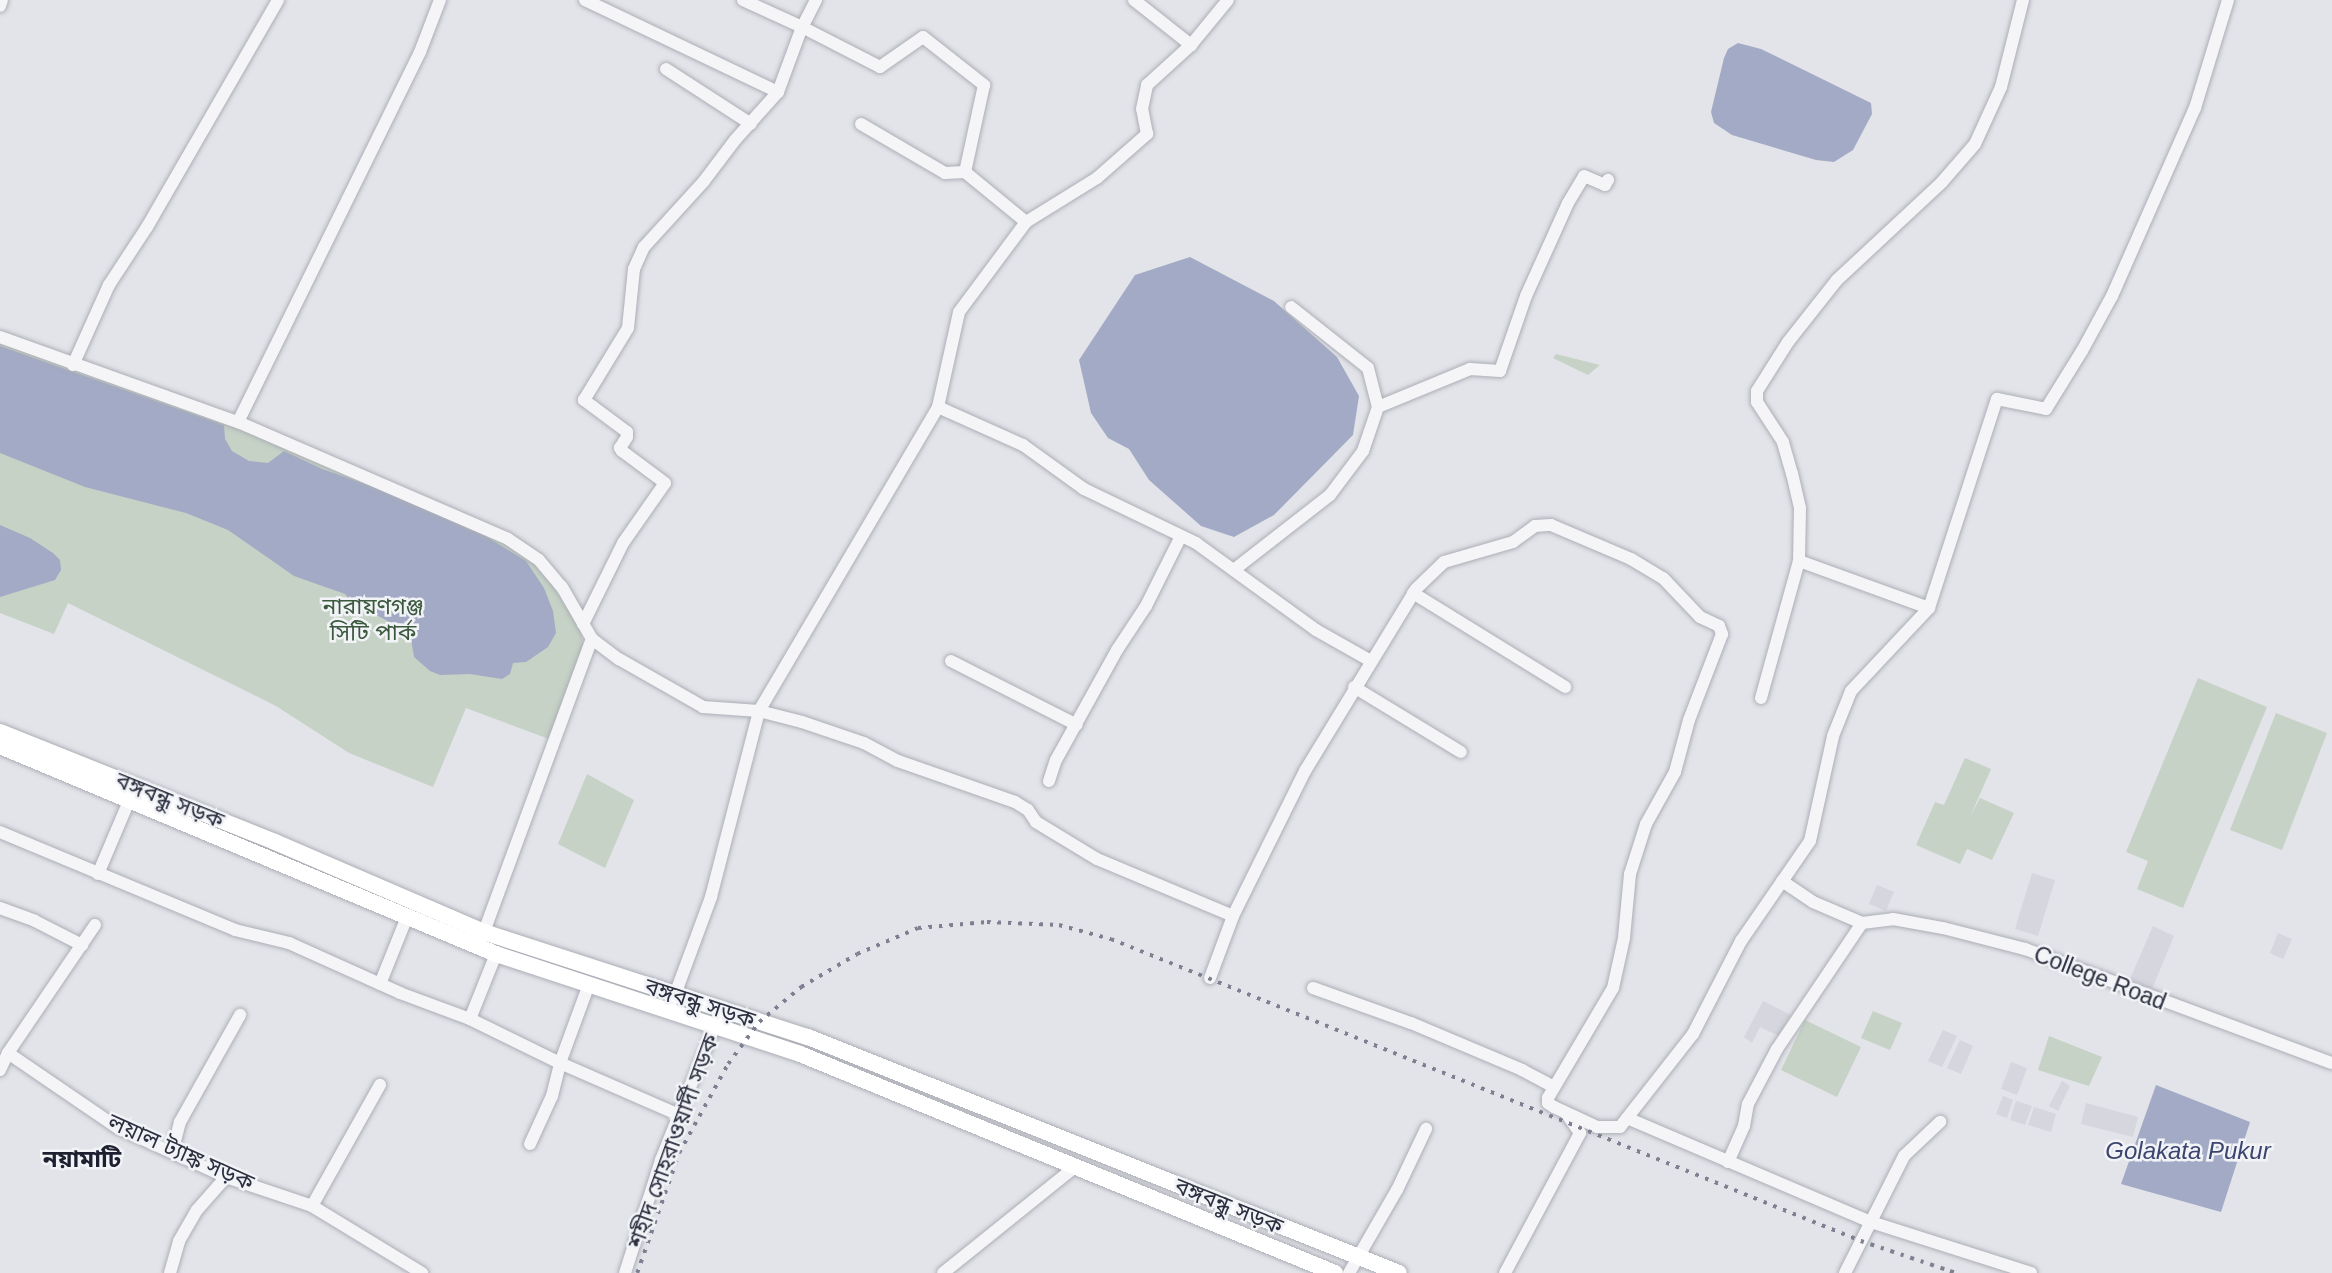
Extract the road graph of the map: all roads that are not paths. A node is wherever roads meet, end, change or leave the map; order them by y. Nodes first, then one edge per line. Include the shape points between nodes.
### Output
1 (2, 0) edge
2 (278, 0) edge
3 (440, 0) edge
4 (585, 0) edge
5 (743, 0) edge
6 (816, 0) edge
7 (1134, 0) edge
8 (1228, 0) edge
9 (2023, 0) edge
10 (2228, 0) edge
11 (0, 6) edge
12 (803, 27) junction
13 (1191, 45) junction
14 (666, 69) dead end
15 (778, 92) junction
16 (751, 124) junction
17 (862, 124) dead end
18 (965, 172) junction
19 (1608, 180) dead end
20 (1026, 222) junction
21 (1290, 307) dead end
22 (0, 337) edge
23 (73, 365) junction
24 (1378, 407) junction
25 (938, 408) junction
26 (238, 422) junction
27 (1181, 536) junction
28 (1799, 561) junction
29 (1235, 569) junction
30 (1413, 593) junction
31 (1929, 608) junction
32 (583, 624) junction
33 (592, 639) junction
34 (951, 661) dead end
35 (1371, 661) junction
36 (1354, 687) junction
37 (1565, 687) dead end
38 (1760, 698) dead end
39 (759, 711) junction
40 (1077, 725) junction
41 (0, 732) edge
42 (0, 746) edge
43 (1461, 752) dead end
44 (1049, 781) dead end
45 (129, 801) junction
46 (0, 832) edge
47 (98, 874) junction
48 (1782, 881) junction
49 (0, 908) edge
50 (1233, 916) junction
51 (407, 917) junction
52 (1863, 923) junction
53 (95, 925) dead end
54 (481, 939) junction
55 (82, 945) junction
56 (496, 954) junction
57 (1210, 978) dead end
58 (380, 984) junction
59 (589, 984) junction
60 (1313, 988) dead end
61 (675, 995) junction
62 (722, 1010) junction
63 (668, 1012) junction
64 (240, 1015) dead end
65 (470, 1019) junction
66 (715, 1027) junction
67 (8, 1053) junction
68 (560, 1063) junction
69 (2332, 1063) edge
70 (0, 1070) edge
71 (380, 1085) dead end
72 (1554, 1087) junction
73 (1566, 1112) junction
74 (680, 1115) junction
75 (1627, 1118) junction
76 (1940, 1122) dead end
77 (1426, 1129) dead end
78 (530, 1144) dead end
79 (172, 1152) junction
80 (1728, 1162) junction
81 (1076, 1166) junction
82 (226, 1177) junction
83 (312, 1206) junction
84 (1871, 1222) junction
85 (1359, 1257) junction
86 (170, 1273) edge
87 (422, 1273) edge
88 (625, 1273) edge
89 (943, 1273) edge
90 (1335, 1273) edge
91 (1349, 1273) edge
92 (1399, 1273) edge
93 (1505, 1273) edge
94 (1845, 1273) edge
95 (2031, 1273) edge

1 - 11 street
2 - 23 street via 109,285
3 - 26 street via 420,52
4 - 15 street
5 - 12 street
6 - 12 street
7 - 13 street
8 - 13 street
9 - 28 street via 2001,87 1975,144 1942,182 1838,280 1788,342 1757,391 1758,402 1783,442 1793,474 1800,508
10 - 31 street via 2195,107 2112,296 2082,351 2046,409 1997,399
12 - 15 street
12 - 18 street via 880,67 923,37 984,85
13 - 20 street via 1147,85 1142,109 1147,134 1097,178
14 - 16 street
15 - 16 street
16 - 32 street via 644,247 634,269 628,328 584,400 627,432 622,451 665,482 623,544
17 - 18 street via 945,173
18 - 20 street
19 - 24 street via 1605,185 1584,176 1568,203 1526,296 1500,371 1469,369
20 - 25 street via 959,312
21 - 24 street via 1368,368
22 - 23 street
23 - 26 street
24 - 29 street via 1363,451 1330,495
25 - 27 street via 1023,445 1084,489
25 - 39 street
26 - 32 street via 508,539 539,560 562,587
27 - 29 street
27 - 40 street
28 - 31 street
28 - 38 street
29 - 35 street via 1316,630
30 - 35 street
30 - 37 street
30 - 72 street via 1444,562 1513,542 1535,526 1551,525 1663,578 1722,634 1689,720 1675,772 1646,824 1630,874 1624,938 1613,988
31 - 48 street via 1851,691 1833,736 1810,841
32 - 33 street
33 - 39 street via 703,707
33 - 54 street
34 - 40 street
35 - 36 street
36 - 43 street
36 - 50 street via 1305,771
39 - 50 street via 864,743 898,761 1015,802 1036,822 1097,859
39 - 61 street via 711,897
40 - 44 street
41 - 54 main road, বঙ্গবন্ধু সড়ক via 275,842
42 - 45 main road, বঙ্গবন্ধু সড়ক
45 - 47 street
45 - 51 main road, বঙ্গবন্ধু সড়ক
46 - 47 street
47 - 58 street via 235,930 289,943
48 - 52 street via 1813,902
48 - 75 street via 1741,941 1693,1034
49 - 55 street
50 - 57 street
51 - 54 main road, বঙ্গবন্ধু সড়ক
51 - 58 street
52 - 69 street, College Road via 1893,919 2025,949
52 - 80 street via 1777,1049 1748,1104
53 - 55 street
54 - 56 main road, বঙ্গবন্ধু সড়ক
54 - 61 main road, বঙ্গবন্ধু সড়ক
55 - 67 street
56 - 59 main road, বঙ্গবন্ধু সড়ক
56 - 65 street
58 - 65 street
59 - 63 main road, বঙ্গবন্ধু সড়ক
59 - 68 street
60 - 72 street via 1412,1023
61 - 62 main road, বঙ্গবন্ধু সড়ক
61 - 63 street
62 - 66 street, শহীদ সোহরাওয়ার্দী সড়ক
62 - 85 main road, বঙ্গবন্ধু সড়ক via 820,1042
63 - 66 main road, বঙ্গবন্ধু সড়ক
64 - 79 street via 180,1122
65 - 68 street
66 - 74 street, শহীদ সোহরাওয়ার্দী সড়ক
66 - 81 main road, বঙ্গবন্ধু সড়ক via 800,1054
67 - 70 street
67 - 79 street, লয়াল ট্যাঙ্ক সড়ক via 118,1128
68 - 74 street
68 - 78 street via 552,1097
71 - 83 street
72 - 73 street via 1548,1103
73 - 75 street via 1597,1127 1620,1127
73 - 93 street via 1580,1133
74 - 88 street, শহীদ সোহরাওয়ার্দী সড়ক
75 - 80 street
76 - 84 street via 1904,1156
77 - 85 street
79 - 82 street, লয়াল ট্যাঙ্ক সড়ক
80 - 84 street
81 - 89 street
81 - 90 main road, বঙ্গবন্ধু সড়ক
82 - 83 street, লয়াল ট্যাঙ্ক সড়ক
82 - 86 street via 197,1210 179,1241
83 - 87 street, লয়াল ট্যাঙ্ক সড়ক
84 - 94 street
84 - 95 street
85 - 91 street
85 - 92 main road, বঙ্গবন্ধু সড়ক

